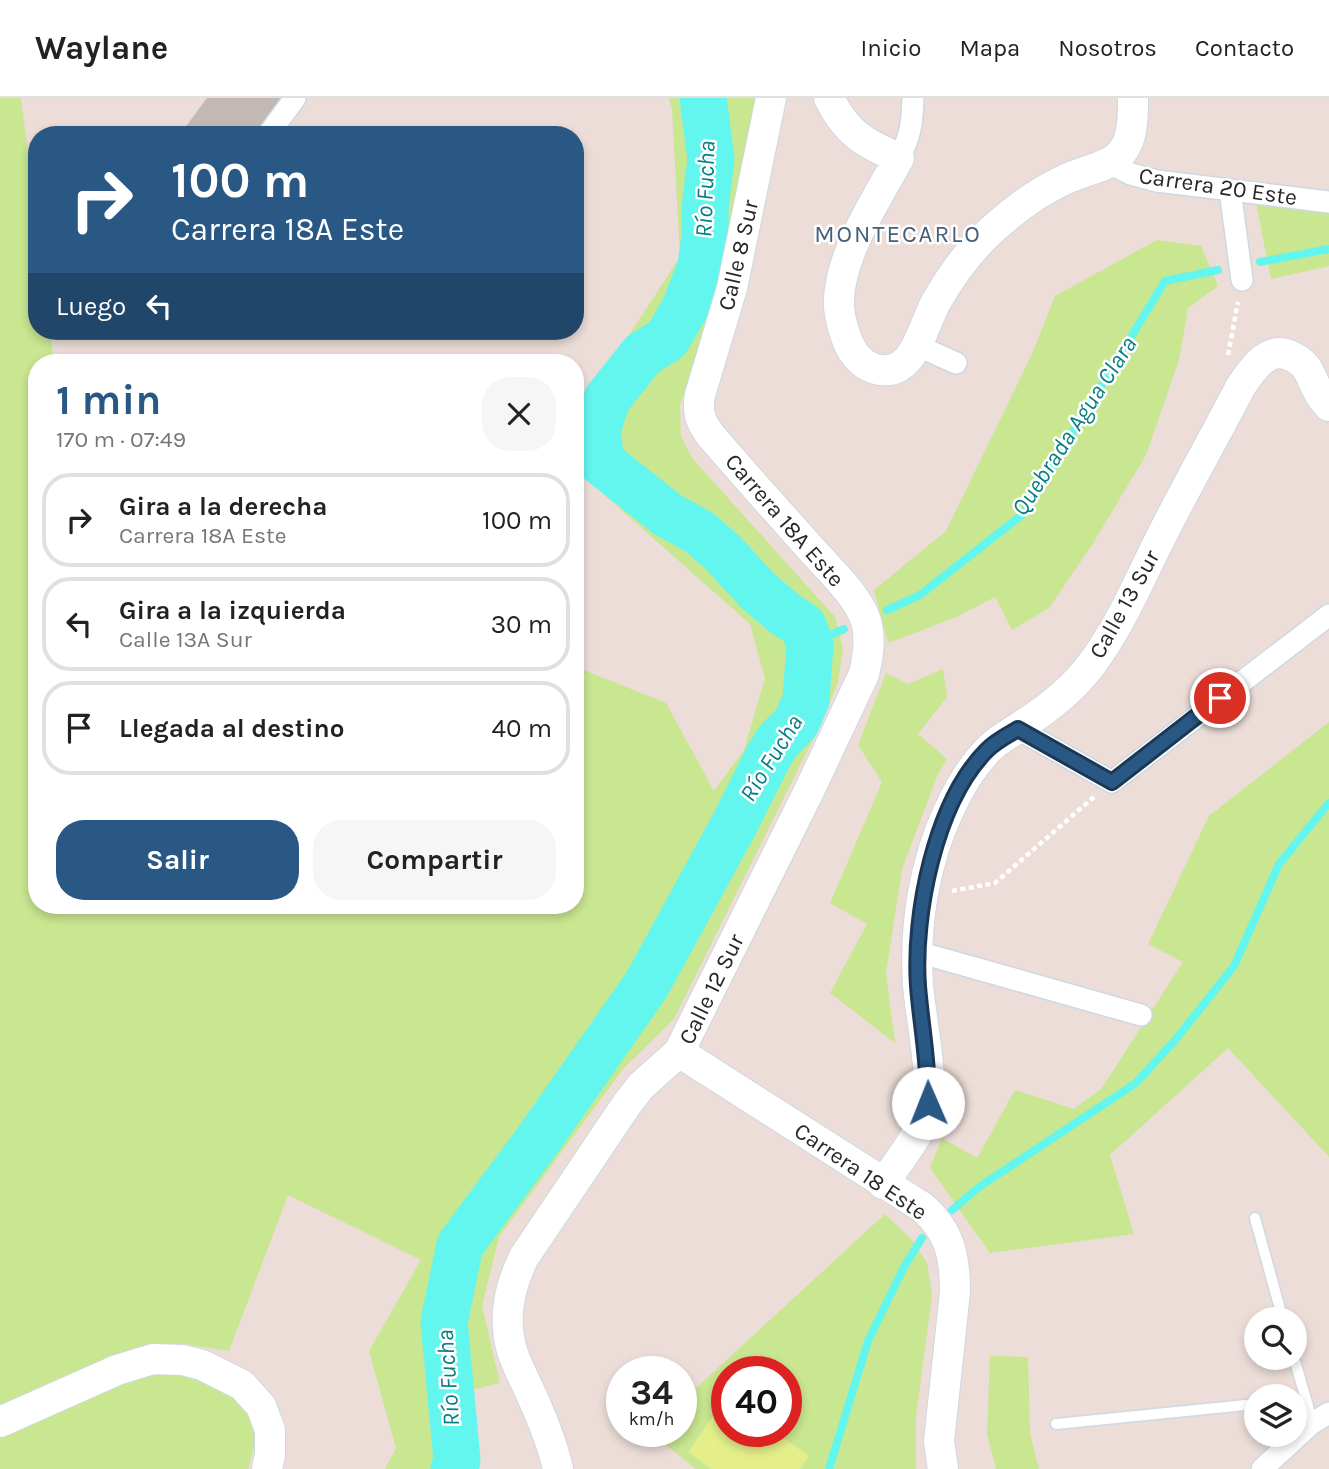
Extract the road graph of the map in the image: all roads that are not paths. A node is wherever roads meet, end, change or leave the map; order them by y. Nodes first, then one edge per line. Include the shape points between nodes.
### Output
1 (295, 98) edge
2 (771, 98) edge
3 (829, 98) edge
4 (913, 98) edge
5 (1133, 98) edge
6 (275, 126) edge
7 (899, 158) junction
8 (1108, 163) junction
9 (1230, 190) junction
10 (1329, 202) edge
11 (1242, 280) road end
12 (918, 341) junction
13 (956, 363) dead end
14 (1329, 406) edge
15 (698, 409) joint
16 (1329, 615) edge
17 (869, 633) joint
18 (1018, 729) junction
19 (918, 952) junction
20 (1141, 1015) dead end
21 (679, 1052) junction
22 (883, 1184) junction
23 (1255, 1218) dead end
24 (1279, 1307) edge
25 (1244, 1405) edge
26 (1307, 1405) edge
27 (1320, 1419) edge
28 (0, 1422) edge
29 (1056, 1424) dead end
30 (269, 1462) edge
31 (558, 1469) edge
32 (943, 1469) edge
33 (1262, 1469) edge

1 - 6 street
2 - 15 street, Calle 8 Sur via 732,288
3 - 7 street via 849,129 874,148
4 - 7 street via 912,127
5 - 8 street via 1131,134 1122,151
7 - 12 street via 856,238 841,278 840,319 856,356 878,370 901,366
8 - 9 street, Carrera 20 Este via 1157,181
8 - 12 street via 1045,190 983,238 947,282
9 - 10 street, Carrera 20 Este
9 - 11 street
12 - 13 street
14 - 18 street, Calle 13 Sur via 1298,359 1280,352 1265,357 1247,377 1106,644 1069,691
15 - 17 street, Carrera 18A Este via 711,436 858,605
16 - 18 street via 1112,782
17 - 21 street, Calle 12 Sur via 864,674
18 - 19 street, Calle 13 Sur via 986,751 948,811 927,873
19 - 20 street
19 - 22 street, Calle 13 Sur via 928,1103 925,1118
21 - 22 street, Carrera 18 Este
21 - 31 street, Calle 12 Sur via 627,1104 532,1245 512,1286 508,1316 511,1347 546,1426
22 - 32 street, Carrera 18 Este via 930,1214 950,1245 955,1268 939,1441
23 - 24 lane
25 - 29 lane
26 - 27 lane
27 - 33 street
28 - 30 street via 117,1370 153,1359 183,1360 242,1385 261,1406 270,1430

